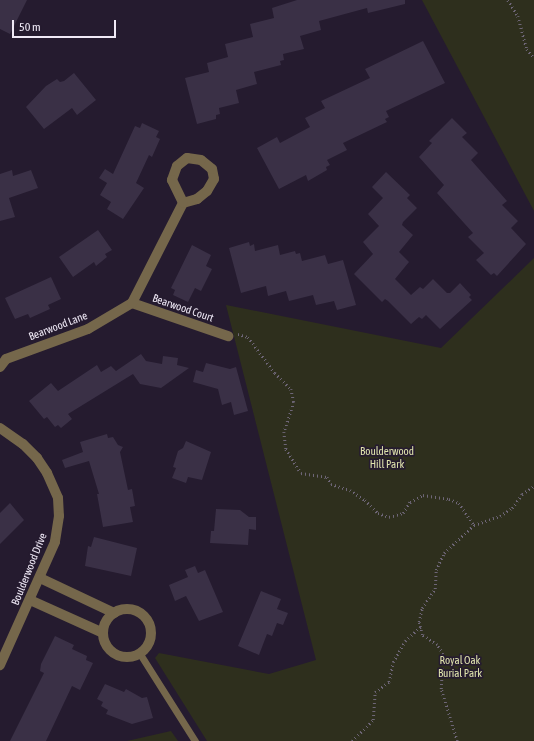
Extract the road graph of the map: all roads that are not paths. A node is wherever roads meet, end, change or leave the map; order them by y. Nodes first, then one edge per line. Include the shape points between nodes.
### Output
1 (183, 203) junction
2 (132, 303) junction
3 (228, 336) road end
4 (0, 367) edge
5 (0, 428) edge
6 (40, 578) junction
7 (30, 600) junction
8 (114, 613) junction
9 (103, 633) junction
10 (140, 654) junction
11 (0, 665) edge
12 (194, 741) edge

1 - 1 street via 197,199 207,191 214,179 212,169 201,160 188,158 177,166 172,180
1 - 2 street
2 - 3 street, Bearwood Court
2 - 4 street, Bearwood Lane via 88,329 6,359
5 - 6 street, Boulderwood Drive via 23,444 37,458 58,498 59,516 55,542
6 - 7 street, Boulderwood Drive
6 - 8 street
7 - 9 street
7 - 11 street, Boulderwood Drive
8 - 9 street via 106,622
8 - 10 street via 130,609 145,617 152,632 150,641
9 - 10 street via 104,641 115,654 132,657
10 - 12 lane

